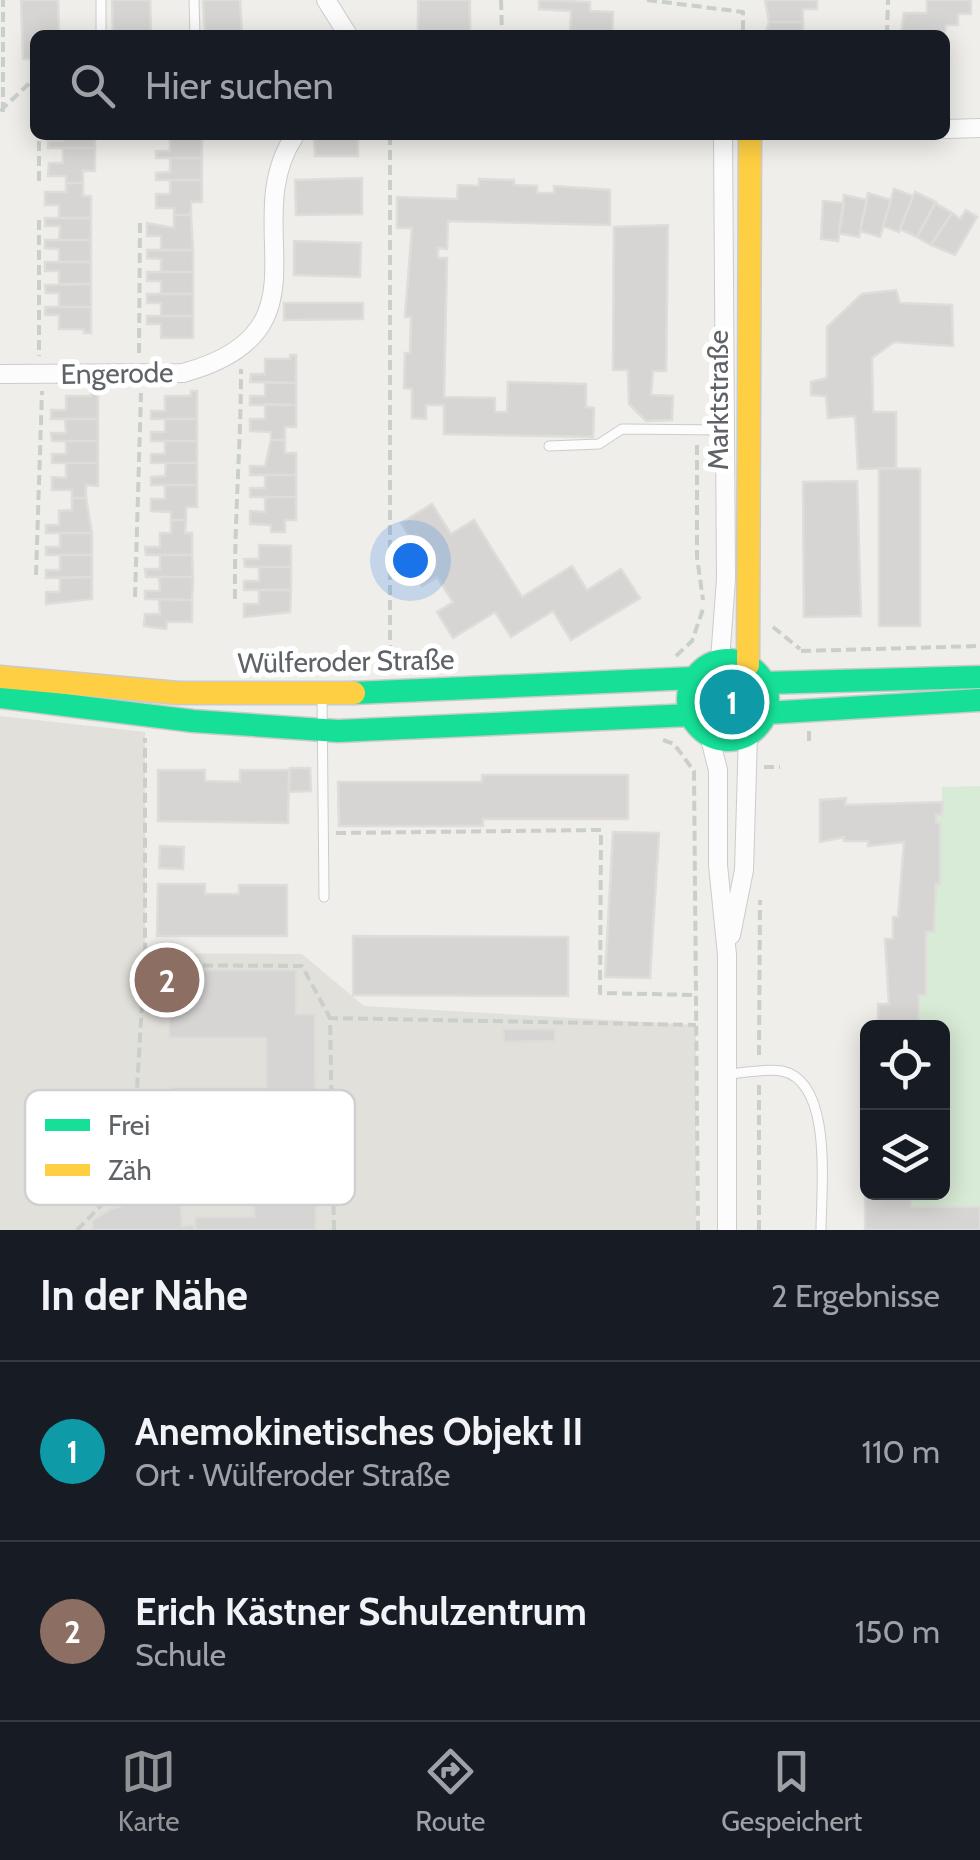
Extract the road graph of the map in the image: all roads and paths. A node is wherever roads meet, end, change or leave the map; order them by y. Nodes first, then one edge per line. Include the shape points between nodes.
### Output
1 (3, 0) edge
2 (101, 0) edge
3 (194, 0) edge
4 (326, 0) edge
5 (501, 0) edge
6 (647, 0) edge
7 (888, 0) edge
8 (100, 30) edge
9 (195, 30) edge
10 (345, 30) edge
11 (502, 30) edge
12 (743, 30) edge
13 (887, 30) edge
14 (30, 83) edge
15 (2, 112) edge
16 (950, 128) edge
17 (980, 128) edge
18 (39, 140) edge
19 (292, 140) edge
20 (390, 140) edge
21 (723, 140) edge
22 (750, 140) edge
23 (39, 181) dead end
24 (39, 220) dead end
25 (140, 222) dead end
26 (240, 347) junction
27 (141, 373) junction
28 (0, 374) edge
29 (40, 374) junction
30 (697, 429) junction
31 (725, 430) junction
32 (550, 446) dead end
33 (36, 575) dead end
34 (135, 597) dead end
35 (235, 598) dead end
36 (762, 625) dead end
37 (980, 646) edge
38 (668, 659) dead end
39 (720, 660) junction
40 (756, 674) junction
41 (0, 677) edge
42 (980, 677) edge
43 (694, 678) junction
44 (145, 690) junction
45 (390, 691) junction
46 (322, 694) junction
47 (0, 697) edge
48 (980, 700) edge
49 (766, 713) junction
50 (691, 715) junction
51 (144, 717) junction
52 (322, 730) junction
53 (748, 734) junction
54 (709, 735) junction
55 (658, 738) dead end
56 (764, 756) dead end
57 (780, 768) dead end
58 (324, 833) junction
59 (760, 882) dead end
60 (324, 897) dead end
61 (727, 955) junction
62 (143, 965) junction
63 (697, 995) junction
64 (330, 1018) junction
65 (696, 1025) junction
66 (759, 1072) junction
67 (727, 1074) junction
68 (136, 1090) edge
69 (331, 1090) edge
70 (824, 1145) dead end
71 (101, 1205) edge
72 (334, 1205) edge
73 (76, 1230) edge
74 (334, 1230) edge
75 (698, 1230) edge
76 (727, 1230) edge
77 (759, 1230) edge
78 (823, 1230) edge

1 - 15 path
2 - 8 lane
3 - 9 lane
4 - 10 street
5 - 11 path
6 - 12 path via 743,12
7 - 13 path
14 - 15 path
16 - 17 street
18 - 23 path
19 - 26 street, Engerode via 274,186 270,307
20 - 45 path
21 - 31 street, Marktstraße
22 - 40 street, Marktstraße
24 - 29 path
25 - 27 path
26 - 27 street, Engerode via 183,373
26 - 35 path
27 - 29 street, Engerode
27 - 34 path
28 - 29 street, Engerode
29 - 33 path
30 - 31 lane
30 - 32 lane via 622,429 599,444
30 - 38 path via 696,557 704,606 692,641
31 - 39 street, Marktstraße
36 - 37 path via 774,627 804,654
39 - 40 street
39 - 43 street
40 - 42 street
40 - 49 street
41 - 44 street, Wülferoder Straße
43 - 45 street, Wülferoder Straße
43 - 50 street
44 - 46 street, Wülferoder Straße
44 - 51 street
45 - 46 street, Wülferoder Straße
46 - 52 lane
47 - 51 street
48 - 49 street
49 - 53 street
50 - 52 street
50 - 54 street
51 - 52 street
51 - 62 path
52 - 58 lane
53 - 54 street via 727,740
53 - 61 street via 744,870
54 - 61 street via 718,770
55 - 63 path via 674,744 694,771
56 - 57 path via 760,767
58 - 60 lane
58 - 63 path via 601,830 600,992
59 - 66 path
61 - 67 street
62 - 64 path via 302,966
62 - 68 path
63 - 65 path
64 - 65 path
64 - 69 path
65 - 75 path
66 - 67 lane
66 - 77 path
66 - 78 lane via 798,1078 811,1097 821,1127
67 - 76 street
70 - 78 lane
71 - 73 path
72 - 74 path

